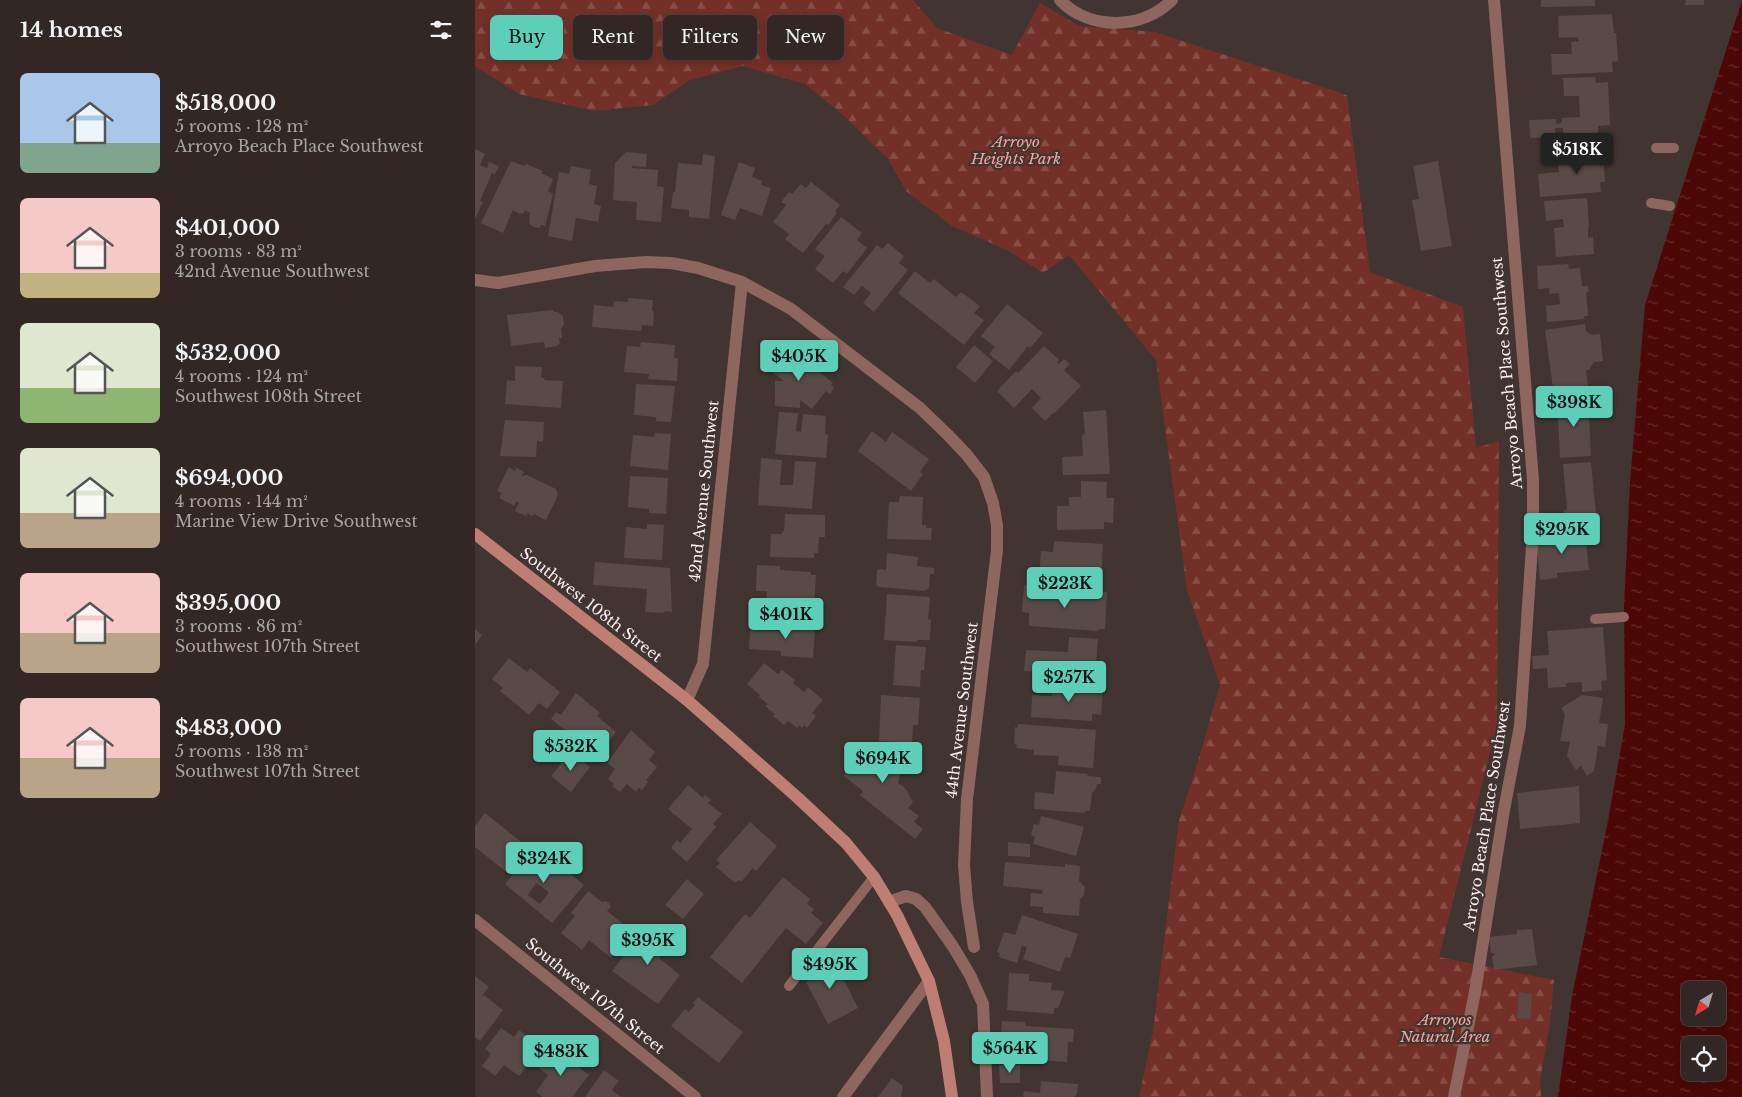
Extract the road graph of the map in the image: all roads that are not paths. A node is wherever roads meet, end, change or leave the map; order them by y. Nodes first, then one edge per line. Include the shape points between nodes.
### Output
1 (1060, 0) edge
2 (1172, 0) edge
3 (1494, 0) edge
4 (1656, 148) dead end
5 (1674, 148) dead end
6 (1651, 203) dead end
7 (1670, 206) dead end
8 (475, 280) edge
9 (742, 282) junction
10 (475, 534) edge
11 (1624, 617) dead end
12 (1595, 619) dead end
13 (687, 700) junction
14 (874, 877) junction
15 (889, 902) junction
16 (475, 920) edge
17 (974, 947) dead end
18 (929, 981) junction
19 (789, 986) dead end
20 (695, 1097) edge
21 (843, 1097) edge
22 (952, 1097) edge
23 (987, 1097) edge
24 (1454, 1097) edge

1 - 2 street via 1085,18 1116,24 1156,13
3 - 24 street, Arroyo Beach Place Southwest via 1533,480 1533,532 1520,726
4 - 5 lane
6 - 7 lane
8 - 9 street, 44th Avenue Southwest via 498,283 595,266 646,262 698,268
9 - 13 street, 42nd Avenue Southwest via 703,664
9 - 17 street, 44th Avenue Southwest via 791,309 920,408 967,455 984,477 993,502 997,550 967,799 964,865
10 - 13 street, Southwest 108th Street
11 - 12 lane
13 - 14 street, Southwest 108th Street via 847,843
14 - 15 street, Southwest 108th Street
14 - 19 lane
15 - 18 street, Southwest 108th Street
15 - 23 street via 906,896 916,899 970,974 983,1004
16 - 20 street, Southwest 107th Street
18 - 21 street
18 - 22 street, Southwest 108th Street via 944,1041

